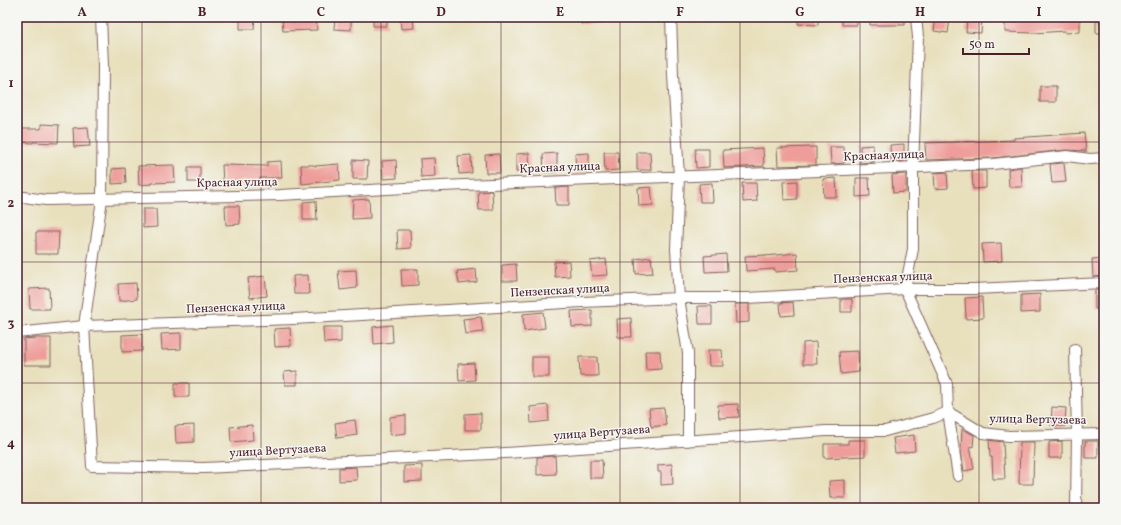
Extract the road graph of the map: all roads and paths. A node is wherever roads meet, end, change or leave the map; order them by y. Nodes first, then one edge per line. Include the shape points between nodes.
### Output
1 (101, 17) edge
2 (671, 17) edge
3 (916, 17) edge
4 (1104, 158) edge
5 (913, 168) junction
6 (679, 177) junction
7 (17, 198) edge
8 (102, 199) junction
9 (1104, 283) edge
10 (905, 289) junction
11 (679, 298) junction
12 (84, 326) junction
13 (17, 333) edge
14 (1075, 349) dead end
15 (948, 412) junction
16 (1077, 434) junction
17 (1104, 434) edge
18 (688, 441) junction
19 (958, 476) dead end
20 (1076, 508) edge

1 - 8 street
2 - 6 street
3 - 5 street via 918,37
4 - 5 street, Красная улица via 1067,156 994,164
5 - 6 street, Красная улица
5 - 10 street via 913,250
6 - 8 street, Красная улица via 280,195
6 - 11 street via 676,249
7 - 8 street, Красная улица
8 - 12 street
9 - 10 street, Пензенская улица via 974,289
10 - 11 street, Пензенская улица via 748,298
10 - 15 street via 947,384
11 - 12 street, Пензенская улица via 294,319
11 - 18 street via 688,352
12 - 13 street, Пензенская улица
12 - 18 street, улица Вертузаева via 92,466 204,468
14 - 16 street
15 - 16 street, улица Вертузаева via 983,433 1009,436
15 - 18 street, улица Вертузаева via 885,431 826,431
15 - 19 street
16 - 17 street, улица Вертузаева
16 - 20 street

